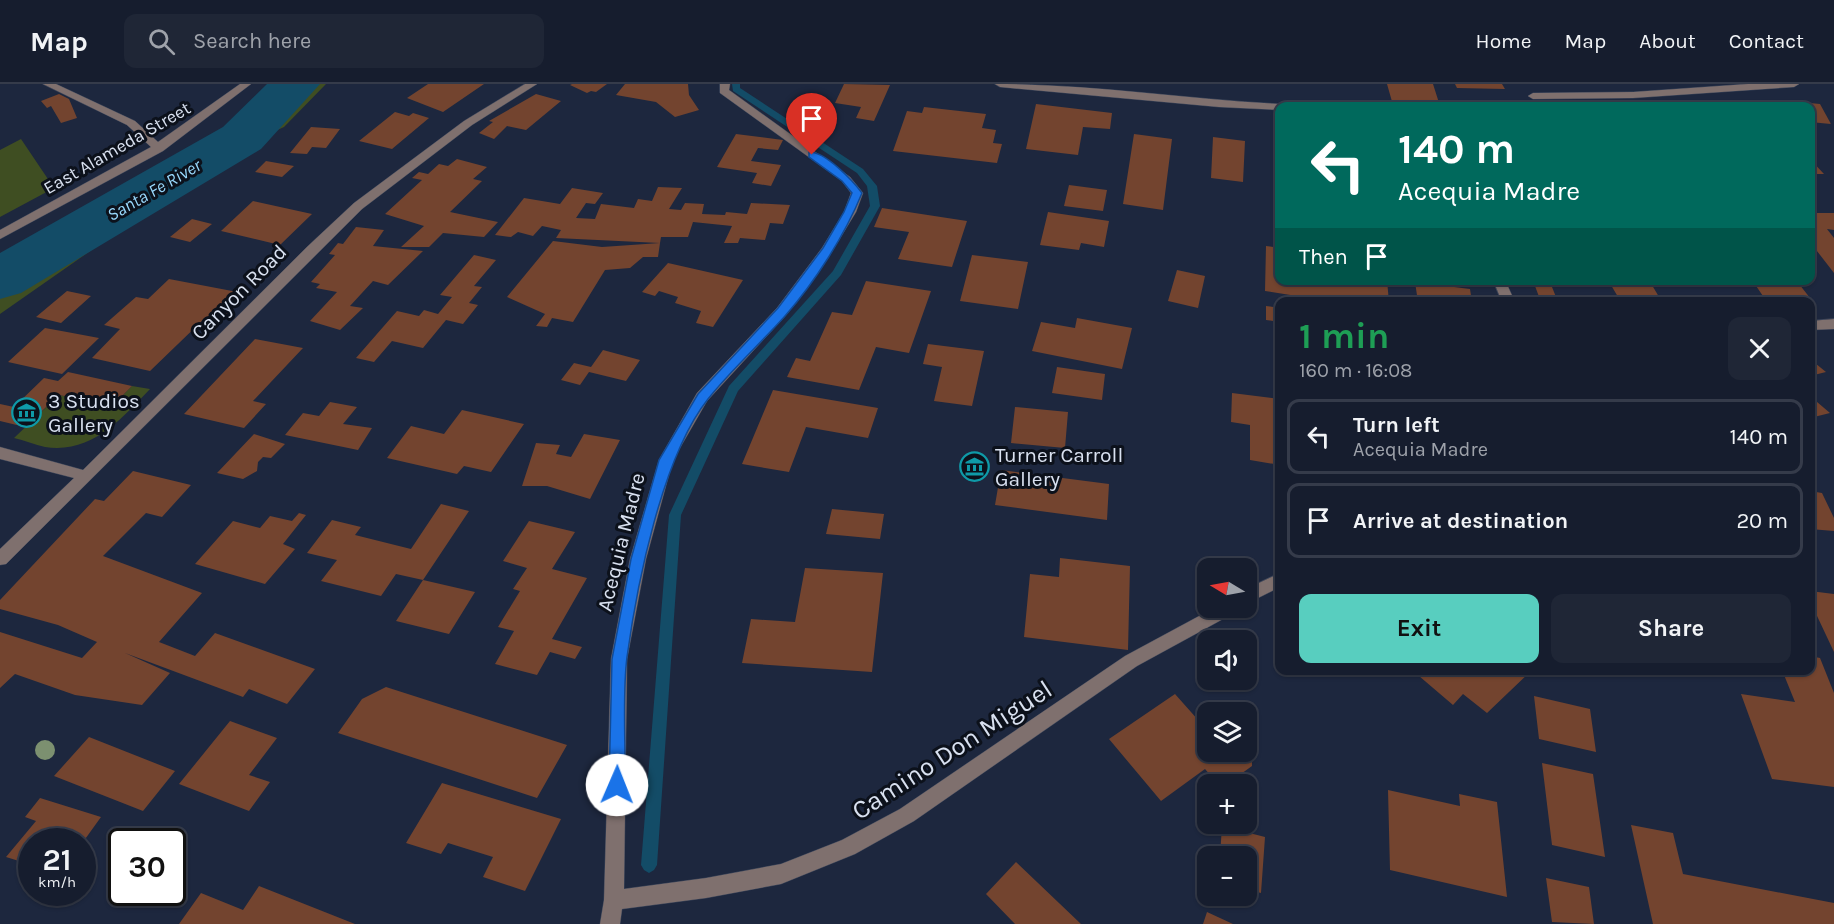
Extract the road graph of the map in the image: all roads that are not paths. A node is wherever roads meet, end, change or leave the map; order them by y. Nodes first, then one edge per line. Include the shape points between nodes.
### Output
1 (48, 84) edge
2 (246, 84) edge
3 (532, 84) edge
4 (725, 84) edge
5 (1000, 84) edge
6 (1794, 84) edge
7 (1533, 96) dead end
8 (1275, 107) edge
9 (159, 148) junction
10 (0, 236) edge
11 (1834, 324) edge
12 (1815, 326) edge
13 (0, 453) edge
14 (86, 476) junction
15 (0, 559) edge
16 (1275, 582) edge
17 (1257, 591) edge
18 (1210, 618) edge
19 (614, 900) junction
20 (610, 924) edge

1 - 9 street via 130,123
2 - 9 street, East Alameda Street via 209,115
3 - 14 street, Canyon Road via 468,123 358,206
4 - 19 street, Acequia Madre via 724,91 846,179 857,193 827,250 782,311 702,397 666,460 638,559 619,659
5 - 8 street
6 - 7 street via 1633,95
9 - 10 street, East Alameda Street
11 - 12 street
13 - 14 street
14 - 15 street, Canyon Road
16 - 17 street
18 - 19 street, Camino Don Miguel via 1131,661 907,815 848,847 781,874
19 - 20 street, Acequia Madre

